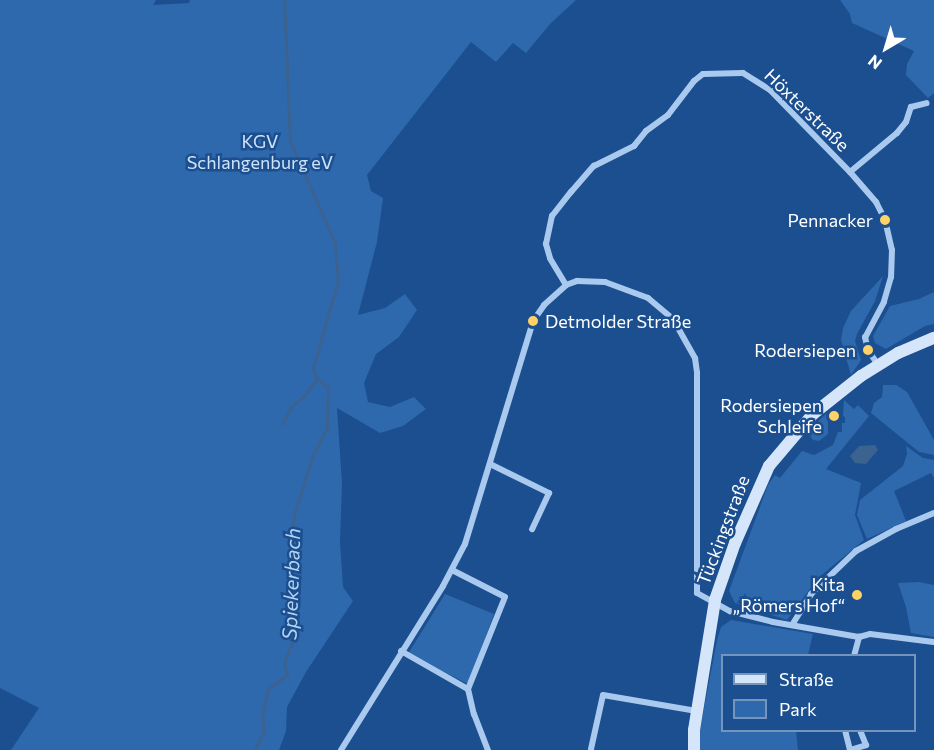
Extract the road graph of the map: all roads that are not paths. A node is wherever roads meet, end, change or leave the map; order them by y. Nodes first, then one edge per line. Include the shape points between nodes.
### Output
1 (927, 103) dead end
2 (850, 172) junction
3 (566, 285) junction
4 (934, 338) edge
5 (878, 365) junction
6 (490, 464) junction
7 (934, 513) edge
8 (532, 529) dead end
9 (452, 570) junction
10 (714, 603) junction
11 (792, 626) junction
12 (859, 636) junction
13 (934, 642) edge
14 (401, 651) junction
15 (854, 654) edge
16 (468, 689) junction
17 (697, 711) junction
18 (846, 732) edge
19 (861, 732) edge
20 (591, 749) edge
21 (341, 750) edge
22 (488, 750) edge
23 (694, 750) edge

1 - 2 street, Höxterstraße via 911,107 897,133
2 - 3 street, Höxterstraße via 758,80 743,74 704,74 634,146 594,166 552,216 547,251
2 - 5 street, Höxterstraße via 876,202 892,250 891,277 884,302 865,338
3 - 6 street via 533,321
3 - 10 street via 605,282 635,291 667,314 690,345 698,373 697,593
4 - 5 street, Tückingstraße
5 - 10 street, Tückingstraße via 813,414 769,466 738,535
6 - 8 street via 549,493
6 - 9 street via 465,544
7 - 11 street via 856,551 812,594
9 - 14 street
9 - 16 street via 505,597
10 - 11 street via 733,612
10 - 17 street, Tückingstraße
11 - 12 street
12 - 13 street
12 - 15 street
14 - 16 street
14 - 21 street
16 - 22 street
17 - 20 street via 603,695
17 - 23 street, Tückingstraße
18 - 19 street via 850,750 866,745

